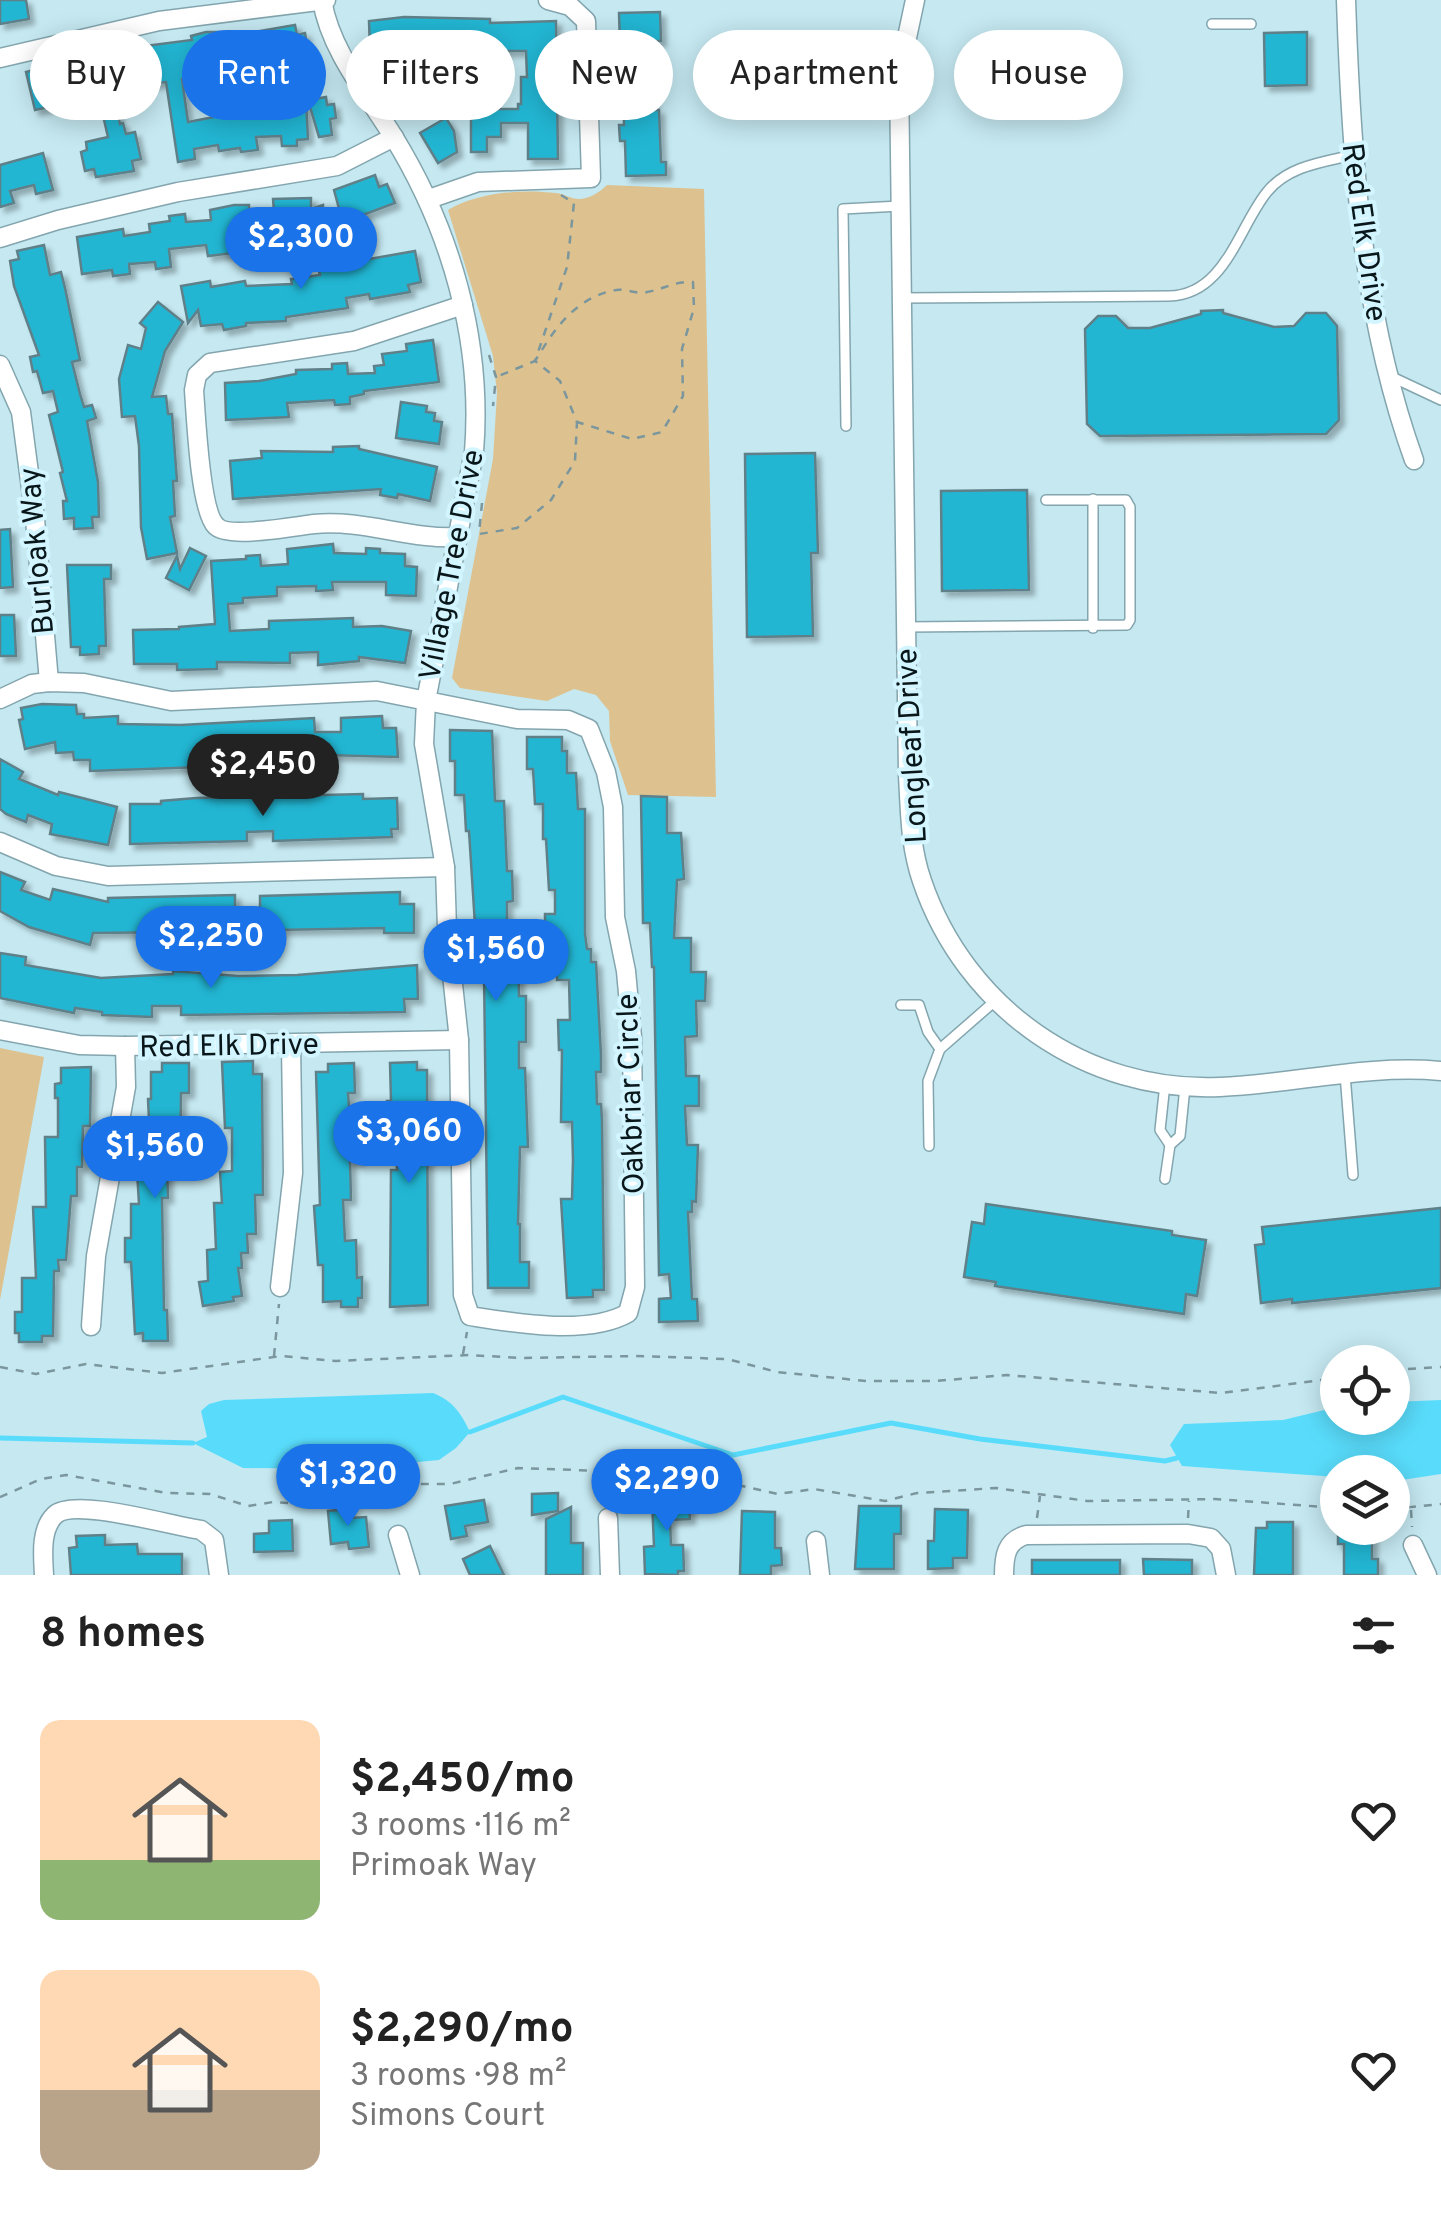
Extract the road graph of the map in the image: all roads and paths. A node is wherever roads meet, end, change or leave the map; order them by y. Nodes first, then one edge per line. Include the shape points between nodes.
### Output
1 (323, 0) edge
2 (548, 0) edge
3 (915, 0) edge
4 (1346, 0) edge
5 (1212, 24) dead end
6 (1251, 24) dead end
7 (0, 58) edge
8 (394, 138) junction
9 (1353, 155) junction
10 (558, 193) dead end
11 (429, 199) junction
12 (900, 206) junction
13 (0, 238) edge
14 (901, 298) junction
15 (463, 305) junction
16 (485, 340) dead end
17 (535, 360) junction
18 (0, 365) edge
19 (1389, 376) junction
20 (496, 377) junction
21 (1441, 400) edge
22 (492, 416) dead end
23 (577, 422) junction
24 (846, 426) dead end
25 (1414, 460) dead end
26 (483, 495) dead end
27 (1046, 500) dead end
28 (1094, 500) junction
29 (459, 537) junction
30 (906, 627) junction
31 (1093, 628) junction
32 (49, 682) junction
33 (0, 699) edge
34 (426, 701) junction
35 (0, 842) edge
36 (445, 867) junction
37 (995, 1001) junction
38 (901, 1005) dead end
39 (0, 1030) edge
40 (460, 1040) junction
41 (291, 1045) junction
42 (125, 1046) junction
43 (940, 1049) junction
44 (1441, 1072) edge
45 (1345, 1074) junction
46 (1164, 1084) junction
47 (1185, 1086) junction
48 (1170, 1145) junction
49 (929, 1146) dead end
50 (1353, 1175) dead end
51 (1166, 1179) dead end
52 (280, 1287) joint
53 (470, 1316) junction
54 (92, 1326) dead end
55 (462, 1355) junction
56 (274, 1357) junction
57 (0, 1366) edge
58 (1441, 1367) edge
59 (1410, 1369) edge
60 (1320, 1380) edge
61 (1040, 1495) junction
62 (0, 1497) edge
63 (1441, 1504) edge
64 (1320, 1507) edge
65 (1411, 1508) joint
66 (608, 1518) dead end
67 (398, 1535) dead end
68 (1035, 1535) junction
69 (816, 1541) dead end
70 (1413, 1545) joint
71 (44, 1575) edge
72 (219, 1575) edge
73 (410, 1575) edge
74 (610, 1575) edge
75 (820, 1575) edge
76 (1004, 1575) edge
77 (1226, 1575) edge
78 (1427, 1575) edge

1 - 7 street via 141,24
1 - 8 street, Village Tree Drive via 344,56
2 - 11 street via 570,6 586,21 592,178 478,182
3 - 12 street, Longleaf Drive via 898,76
4 - 9 street, Red Elk Drive
5 - 6 lane
8 - 11 street, Village Tree Drive
8 - 13 street via 338,166 178,192
9 - 14 lane via 1299,168 1267,191 1206,286 1190,293
9 - 19 street, Red Elk Drive
10 - 17 path via 574,203 567,266
11 - 15 street, Village Tree Drive
12 - 14 street, Longleaf Drive
12 - 24 lane via 842,209
14 - 30 street, Longleaf Drive
15 - 29 street, Village Tree Drive via 477,416
15 - 29 street via 354,341 210,363 197,375 194,390 206,505 216,526 250,531 344,522
16 - 20 path
17 - 20 path
17 - 23 path via 560,381
17 - 23 path via 576,306 618,289 645,294 676,281 693,282 694,308 682,349 683,396 662,432 632,439
18 - 32 street, Burloak Way via 22,412
19 - 21 lane
19 - 25 street, Red Elk Drive
20 - 22 path
23 - 26 path via 575,462 551,500 517,528 479,534
27 - 28 lane
28 - 31 lane
28 - 31 lane via 1122,499 1130,507 1130,620 1122,628
29 - 34 street, Village Tree Drive
30 - 31 lane
30 - 37 street, Longleaf Drive via 908,775 921,878 946,936
32 - 33 street
32 - 34 street via 171,701 359,690
34 - 36 street, Village Tree Drive via 424,744
34 - 53 street, Oakbriar Circle via 533,722 568,720 589,730 613,807 615,917 632,1037 635,1287 628,1313 612,1322 554,1324
35 - 36 street via 56,866 108,876
36 - 40 street, Village Tree Drive
37 - 43 lane
37 - 46 street, Longleaf Drive via 1037,1036 1084,1062
38 - 43 lane via 919,1004
39 - 42 street, Red Elk Drive
40 - 41 street, Red Elk Drive
40 - 53 street, Village Tree Drive via 463,1295
41 - 42 street, Red Elk Drive
41 - 52 street via 293,1173
42 - 54 street via 126,1086 96,1256
43 - 49 lane via 928,1082
44 - 45 street, Longleaf Drive
45 - 47 street, Longleaf Drive
45 - 50 lane
46 - 47 street, Longleaf Drive
46 - 48 lane via 1160,1130
47 - 48 lane via 1180,1136
48 - 51 lane
52 - 56 path
53 - 55 path
55 - 56 path via 336,1362
55 - 60 path via 728,1360 866,1381 1007,1375 1221,1393
56 - 57 path via 162,1373 86,1364 36,1374
58 - 59 path
61 - 62 path via 996,1488 885,1501 814,1489 778,1494 690,1474 518,1468 450,1484 412,1484 338,1506 248,1506 210,1494 66,1476
61 - 64 path
61 - 68 path
63 - 65 path
65 - 70 path
66 - 74 street
67 - 73 street
68 - 76 street via 1010,1544
68 - 77 street via 1203,1536 1221,1549
69 - 75 street
70 - 78 street
71 - 72 street via 45,1536 52,1519 67,1509 201,1530 214,1540

